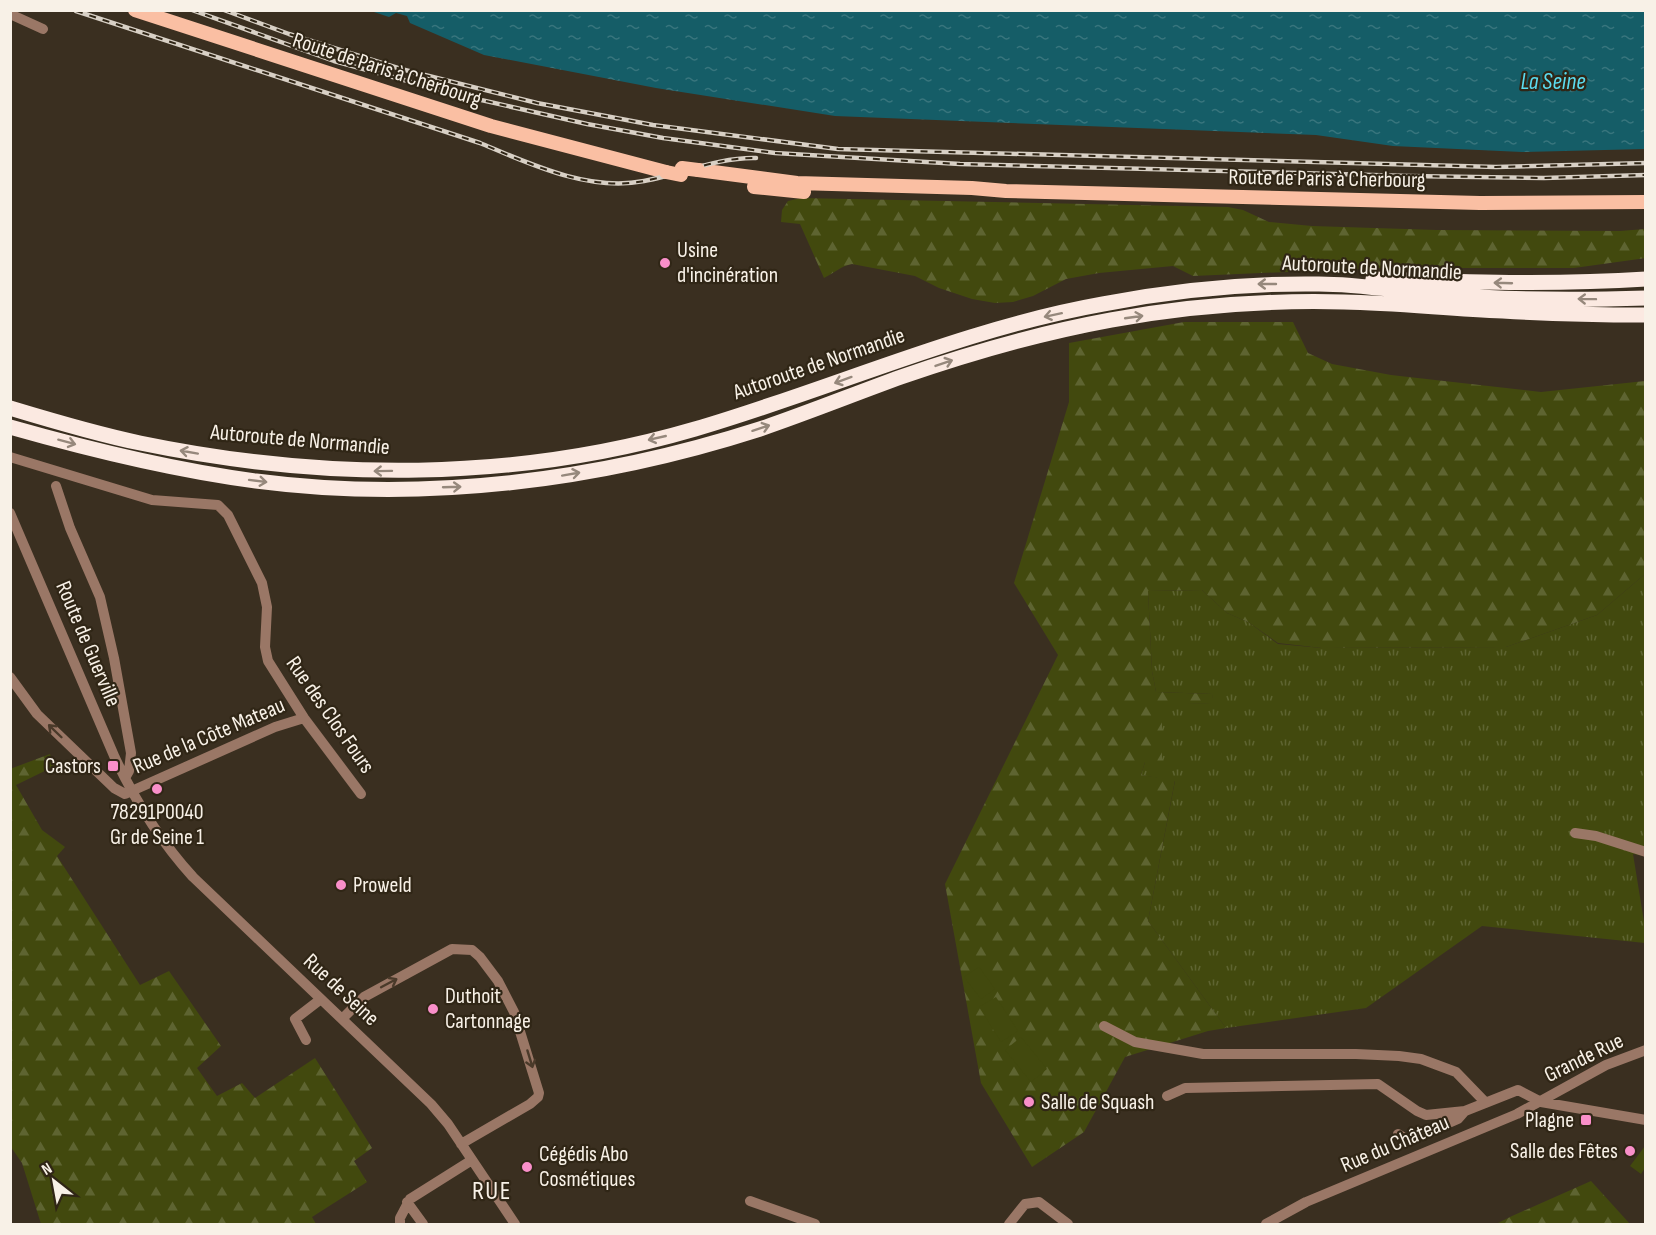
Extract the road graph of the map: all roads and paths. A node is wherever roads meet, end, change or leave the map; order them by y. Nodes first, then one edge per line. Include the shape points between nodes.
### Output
1 (135, 10) edge
2 (10, 14) edge
3 (43, 29) dead end
4 (628, 161) junction
5 (682, 171) junction
6 (1006, 191) junction
7 (1646, 202) edge
8 (1646, 279) edge
9 (1325, 284) junction
10 (1646, 298) edge
11 (1646, 315) edge
12 (10, 408) edge
13 (10, 427) edge
14 (10, 457) edge
15 (56, 486) dead end
16 (10, 513) edge
17 (10, 677) edge
18 (304, 718) junction
19 (125, 778) junction
20 (131, 791) junction
21 (361, 794) dead end
22 (1575, 833) dead end
23 (1646, 852) edge
24 (321, 999) junction
25 (343, 1018) junction
26 (1104, 1026) dead end
27 (306, 1040) dead end
28 (1646, 1050) edge
29 (1167, 1096) dead end
30 (1541, 1102) junction
31 (1486, 1103) junction
32 (1465, 1111) junction
33 (1646, 1120) edge
34 (1398, 1134) dead end
35 (461, 1144) junction
36 (472, 1160) junction
37 (750, 1201) dead end
38 (407, 1202) junction
39 (400, 1224) edge
40 (423, 1224) edge
41 (515, 1224) edge
42 (815, 1224) edge
43 (1009, 1224) edge
44 (1068, 1224) edge
45 (1266, 1224) edge

1 - 4 main road, Route de Paris à Cherbourg via 491,126
2 - 3 street
4 - 5 main road, Route de Paris à Cherbourg
4 - 5 main road, Route de Paris à Cherbourg, bridge via 666,172
5 - 6 main road, Route de Paris à Cherbourg, bridge via 797,183
5 - 6 main road, Route de Paris à Cherbourg via 785,190 863,195
6 - 7 main road, Route de Paris à Cherbourg via 1468,203
8 -> 9 highway via 1511,283 1359,278
10 -> 9 highway, Autoroute de Normandie via 1448,295
9 -> 12 highway, Autoroute de Normandie via 1256,284 1060,313 964,339 689,431 620,447 484,468 377,471 265,464 135,442
13 -> 11 highway, Autoroute de Normandie via 134,460 258,481 330,487 486,486 626,465 694,448 974,353 1113,319 1238,305 1321,302
14 - 18 street, Rue des Clos Fours via 152,500 218,505 228,515 262,583 267,607 268,662
15 - 19 street via 100,597 131,753
16 - 19 street, Route de Guerville
20 -> 17 street via 125,794 114,788 37,714
18 - 20 street, Rue de la Côte Mateau
18 - 21 street, Rue des Clos Fours
19 - 20 street, Route de Guerville
20 - 24 street, Rue de Seine via 193,877
22 - 23 street
24 - 25 street, Rue de Seine
24 - 27 street via 296,1019
25 - 35 street, Rue de Seine via 431,1104
25 -> 35 street via 364,997 452,949 472,950 480,957 514,1012 539,1093 530,1104
26 - 31 street via 1135,1042 1203,1054 1356,1054 1421,1059 1456,1072
28 - 30 street, Grande Rue via 1606,1065
29 - 32 street via 1185,1088 1378,1084 1426,1115
30 - 31 street via 1518,1090
30 - 33 street
30 - 45 street, Rue du Château via 1306,1202
31 - 32 street
32 - 34 street via 1458,1119 1412,1138
35 - 36 street, Rue de Seine
36 - 38 street
36 - 41 street, Rue de Seine
37 - 42 street
38 - 39 street
38 - 40 street
43 - 44 street via 1025,1204 1039,1202

